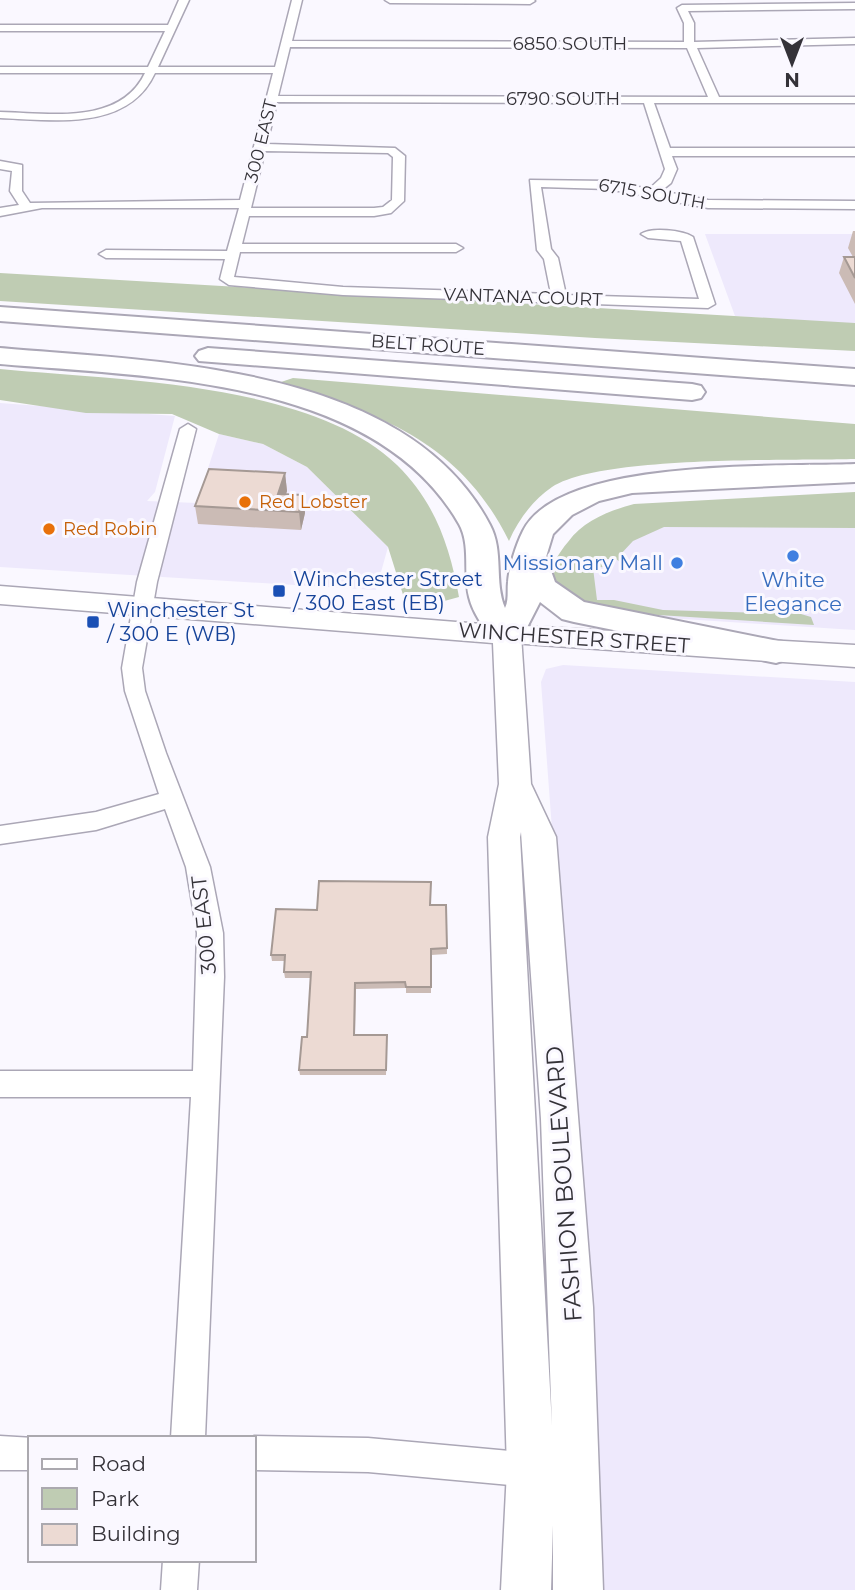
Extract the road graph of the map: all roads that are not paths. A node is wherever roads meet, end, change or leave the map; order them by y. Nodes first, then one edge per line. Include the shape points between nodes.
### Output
1 (184, 0) edge
2 (297, 0) edge
3 (390, 0) edge
4 (530, 1) edge
5 (775, 3) edge
6 (855, 6) edge
7 (0, 28) edge
8 (171, 28) junction
9 (855, 41) edge
10 (286, 44) junction
11 (690, 44) junction
12 (0, 70) edge
13 (151, 70) junction
14 (279, 70) junction
15 (271, 99) junction
16 (648, 100) junction
17 (715, 100) junction
18 (855, 100) edge
19 (0, 115) edge
20 (261, 147) junction
21 (667, 152) junction
22 (855, 152) edge
23 (0, 165) edge
24 (651, 194) junction
25 (855, 205) edge
26 (26, 206) junction
27 (245, 208) junction
28 (0, 212) edge
29 (648, 234) dead end
30 (112, 240) dead end
31 (456, 248) dead end
32 (233, 251) junction
33 (229, 281) joint
34 (559, 297) junction
35 (0, 314) edge
36 (0, 342) edge
37 (428, 345) junction
38 (0, 356) edge
39 (855, 363) edge
40 (855, 377) edge
41 (720, 394) dead end
42 (188, 429) dead end
43 (855, 473) edge
44 (530, 556) junction
45 (0, 595) edge
46 (144, 604) junction
47 (507, 635) junction
48 (776, 651) junction
49 (855, 656) edge
50 (515, 784) junction
51 (173, 799) junction
52 (0, 835) edge
53 (0, 1084) edge
54 (206, 1084) junction
55 (188, 1436) edge
56 (0, 1453) edge
57 (28, 1453) edge
58 (256, 1453) edge
59 (531, 1470) junction
60 (181, 1562) edge
61 (179, 1590) edge
62 (526, 1590) edge
63 (579, 1590) edge

1 - 8 street
2 - 10 street, 300 EAST
3 - 4 street
5 - 6 street
5 - 11 street via 682,8 689,23
7 - 8 street
8 - 13 street
9 - 11 street, 6850 SOUTH
10 - 11 street, 6850 SOUTH
10 - 14 street, 300 EAST
11 - 17 street
12 - 13 street
13 - 14 street
13 - 19 street via 139,93 100,115
14 - 15 street, 300 EAST
15 - 16 street, 6790 SOUTH
15 - 20 street, 300 EAST
16 - 17 street, 6790 SOUTH
16 - 21 street
17 - 18 street, 6790 SOUTH
20 - 27 street, 300 EAST
20 - 27 street via 394,152 399,156 398,201 387,210 374,212
21 - 22 street
21 - 24 street via 670,175
23 - 26 street via 18,168 16,191
24 - 25 street, 6715 SOUTH via 708,204
24 - 34 street, 6715 SOUTH via 608,185 534,183 544,252 551,258
26 - 27 street
26 - 28 street
27 - 32 street, 300 EAST
29 - 34 street, VANTANA COURT via 686,237 708,304
30 - 32 street via 103,261
31 - 32 street
32 - 33 street, 300 EAST
33 - 34 street, VANTANA COURT via 369,292
35 - 37 highway, BELT ROUTE
36 - 41 highway, BELT ROUTE
37 - 39 highway
37 - 40 highway, BELT ROUTE
38 - 47 highway via 220,379 310,399 363,422 402,445 442,478 476,527 487,604
42 - 46 street, 300 EAST
43 - 44 highway via 616,487 561,509 538,531
44 - 47 highway via 524,605
44 - 48 highway via 541,587 574,611
45 - 46 street, WINCHESTER STREET
46 - 47 street, WINCHESTER STREET
46 - 51 street, 300 EAST via 133,655 135,691
47 - 48 main road, WINCHESTER STREET
47 - 50 street, FASHION BOULEVARD
48 - 49 main road, WINCHESTER STREET
50 - 59 street, FASHION BOULEVARD via 504,837
50 - 63 street, FASHION BOULEVARD via 540,837 573,1313
51 - 52 street via 96,821
51 - 54 street, 300 EAST via 198,867 210,933
53 - 54 street
54 - 55 street, 300 EAST
56 - 57 street
58 - 59 street via 368,1455
59 - 62 street, FASHION BOULEVARD
60 - 61 street

